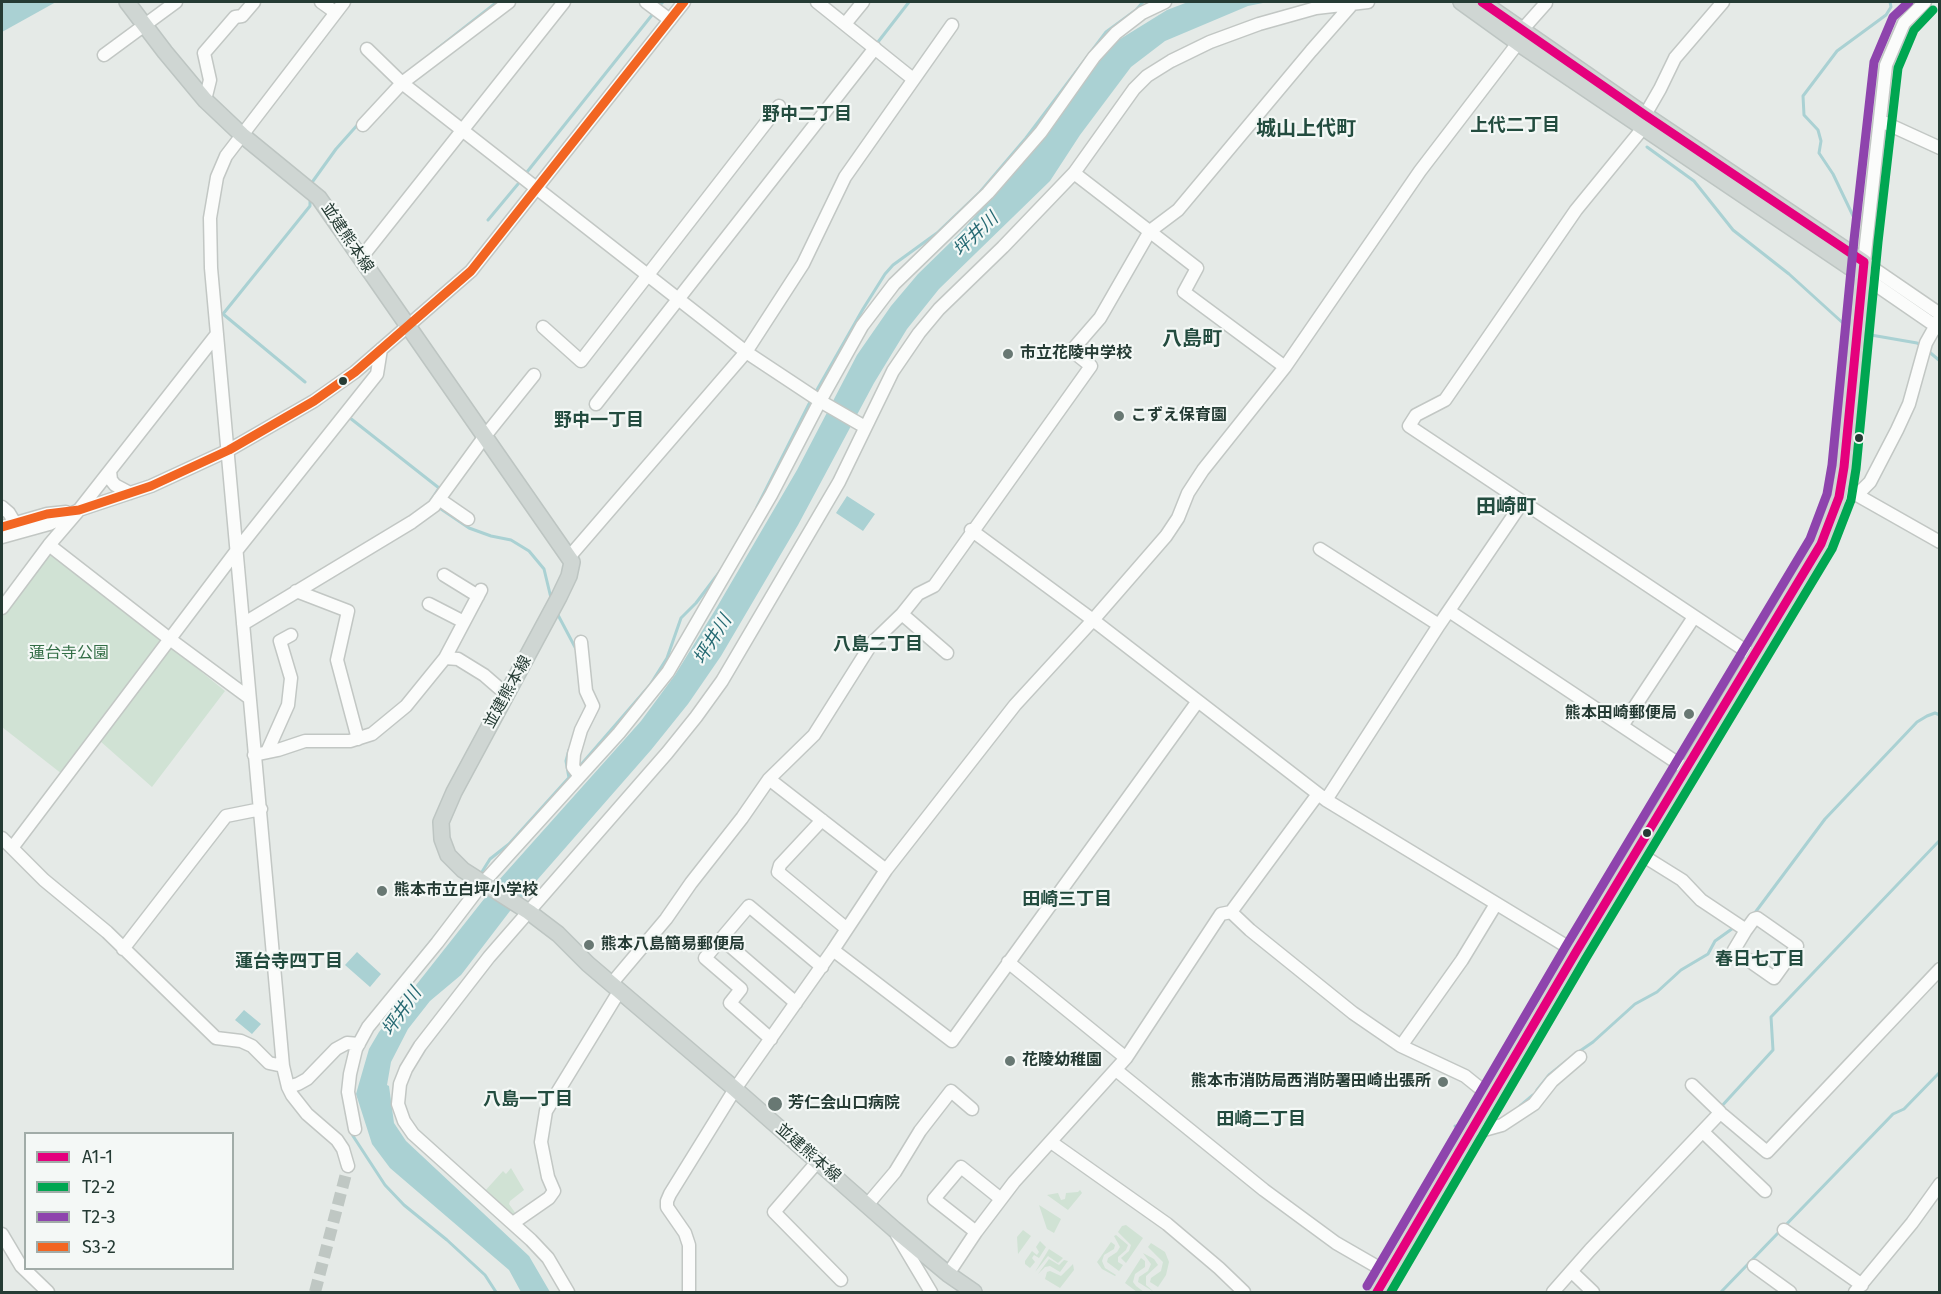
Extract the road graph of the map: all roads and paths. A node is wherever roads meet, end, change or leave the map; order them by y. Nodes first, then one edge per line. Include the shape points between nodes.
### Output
1 (127, 2) edge
2 (176, 2) edge
3 (254, 2) edge
4 (321, 2) edge
5 (344, 2) edge
6 (509, 2) edge
7 (564, 2) edge
8 (646, 2) edge
9 (684, 2) edge
10 (817, 2) edge
11 (863, 2) edge
12 (1150, 2) edge
13 (1165, 2) edge
14 (1354, 2) edge
15 (1368, 2) edge
16 (1461, 2) edge
17 (1482, 2) edge
18 (1723, 2) edge
19 (1924, 2) edge
20 (1546, 3) edge
21 (335, 12) junction
22 (1142, 13) junction
23 (670, 20) junction
24 (845, 24) junction
25 (144, 25) junction
26 (952, 25) dead end
27 (1520, 36) junction
28 (875, 48) junction
29 (367, 49) dead end
30 (104, 54) dead end
31 (913, 79) junction
32 (402, 83) junction
33 (205, 100) junction
34 (779, 106) dead end
35 (1644, 121) junction
36 (1881, 121) junction
37 (363, 125) dead end
38 (463, 131) junction
39 (242, 135) junction
40 (1940, 148) edge
41 (1074, 173) junction
42 (537, 189) junction
43 (1150, 231) junction
44 (361, 258) junction
45 (1864, 269) junction
46 (648, 276) junction
47 (680, 299) junction
48 (1938, 322) edge
49 (408, 327) junction
50 (543, 327) dead end
51 (217, 334) junction
52 (381, 349) junction
53 (746, 352) junction
54 (1285, 367) junction
55 (534, 375) dead end
56 (823, 403) junction
57 (596, 404) dead end
58 (862, 425) junction
59 (485, 436) junction
60 (229, 450) junction
61 (110, 471) junction
62 (130, 493) junction
63 (1857, 495) junction
64 (1839, 498) junction
65 (439, 499) junction
66 (1522, 503) junction
67 (2, 507) edge
68 (80, 510) junction
69 (468, 519) dead end
70 (15, 523) junction
71 (2, 527) edge
72 (971, 530) junction
73 (2, 537) edge
74 (1940, 542) edge
75 (49, 545) junction
76 (1320, 549) dead end
77 (237, 550) junction
78 (570, 556) junction
79 (444, 576) dead end
80 (296, 591) junction
81 (429, 604) dead end
82 (2, 608) edge
83 (1449, 611) junction
84 (902, 614) junction
85 (1694, 617) junction
86 (1093, 620) junction
87 (464, 622) junction
88 (243, 624) junction
89 (1439, 625) junction
90 (291, 635) dead end
91 (171, 640) junction
92 (581, 642) dead end
93 (947, 653) dead end
94 (1755, 657) junction
95 (445, 658) junction
96 (507, 695) junction
97 (248, 697) junction
98 (1198, 701) junction
99 (1622, 726) junction
100 (358, 740) junction
101 (267, 752) junction
102 (254, 755) junction
103 (1688, 770) junction
104 (580, 776) junction
105 (769, 779) junction
106 (1322, 797) junction
107 (261, 809) junction
108 (822, 820) junction
109 (2, 838) edge
110 (12, 848) junction
111 (1637, 852) junction
112 (886, 870) junction
113 (485, 885) junction
114 (1496, 904) junction
115 (529, 912) junction
116 (1231, 912) junction
117 (847, 929) junction
118 (1746, 930) junction
119 (722, 939) junction
120 (123, 949) junction
121 (833, 950) junction
122 (1576, 952) junction
123 (1008, 962) junction
124 (822, 967) junction
125 (1940, 969) edge
126 (616, 987) junction
127 (796, 1003) junction
128 (771, 1039) junction
129 (359, 1044) junction
130 (1401, 1046) junction
131 (1580, 1057) dead end
132 (1126, 1058) junction
133 (282, 1066) junction
134 (1116, 1070) junction
135 (1692, 1085) dead end
136 (288, 1087) junction
137 (735, 1089) junction
138 (1491, 1096) junction
139 (972, 1109) dead end
140 (1719, 1114) junction
141 (355, 1129) dead end
142 (1471, 1129) junction
143 (1702, 1132) junction
144 (1051, 1142) junction
145 (818, 1161) junction
146 (348, 1166) tunnel mouth
147 (1940, 1184) edge
148 (1765, 1191) dead end
149 (1001, 1198) junction
150 (867, 1205) junction
151 (513, 1223) junction
152 (894, 1229) junction
153 (1784, 1230) dead end
154 (976, 1233) junction
155 (2, 1234) edge
156 (1754, 1266) dead end
157 (24, 1269) edge
158 (25, 1270) edge
159 (1572, 1272) junction
160 (1388, 1273) junction
161 (948, 1274) junction
162 (841, 1280) dead end
163 (1859, 1289) edge
164 (48, 1293) edge
165 (568, 1293) edge
166 (689, 1293) edge
167 (931, 1293) edge
168 (974, 1293) edge
169 (1244, 1293) edge
170 (1377, 1293) edge
171 (1553, 1293) edge
172 (1593, 1293) edge
173 (1790, 1293) edge

1 - 25 main road, 並建熊本線
2 - 25 street
3 - 33 street via 242,16 235,17 204,53 210,80
4 - 21 street
5 - 21 street
6 - 32 street
7 - 38 street
8 - 23 street
9 - 23 street
10 - 24 street
11 - 24 street
12 - 22 street
13 - 22 street
14 - 15 street
14 - 41 street via 1259,24 1171,61 1134,88
14 - 43 street via 1178,210
16 - 27 main road
17 - 27 main road
18 - 35 street via 1674,58
19 - 36 street via 1904,23 1886,65
20 - 27 street
21 - 39 street
22 - 56 street via 1094,57 1041,132 988,193 894,284 862,326
23 - 42 street
24 - 28 street
25 - 30 street
25 - 33 main road, 並建熊本線
26 - 31 street
27 - 35 main road
27 - 54 street via 1420,171
28 - 31 street
28 - 47 street
29 - 32 street
31 - 53 street via 845,177 803,264
32 - 37 street
32 - 38 street
33 - 39 main road, 並建熊本線
34 - 46 street
35 - 45 main road
35 - 66 street via 1576,210 1445,400 1416,415 1409,426
36 - 40 street
36 - 45 street
38 - 42 street
38 - 44 street
39 - 44 main road, 並建熊本線 via 320,198
39 - 51 street via 226,156 212,199
41 - 43 street
41 - 58 street via 939,309 893,372
42 - 46 street
42 - 49 street via 471,271
43 - 54 street via 1197,268 1184,292
43 - 72 street via 1100,318 1074,348 1091,366
44 - 49 main road, 並建熊本線
45 - 48 street
45 - 64 main road
46 - 47 street
46 - 50 street via 581,361
47 - 53 street
47 - 57 street
48 - 63 street via 1926,343 1909,404 1897,430 1870,482
49 - 52 street
49 - 59 main road, 並建熊本線
51 - 60 street
51 - 61 street
52 - 60 street via 314,401
52 - 77 street via 377,374
53 - 56 street
53 - 78 street
54 - 86 street via 1203,470 1166,536
55 - 59 street
56 - 58 street
56 - 104 street via 668,672
58 - 115 street via 839,482 722,681 666,753
59 - 65 street
59 - 78 main road, 並建熊本線
60 - 62 street
60 - 77 street
61 - 62 street via 115,485
61 - 68 street
62 - 68 street
63 - 64 street
63 - 74 street
64 - 94 main road via 1821,544
65 - 69 street
65 - 80 street via 412,522
66 - 83 street
66 - 85 street
67 - 70 street
68 - 70 street
68 - 73 street via 49,524
68 - 75 street
70 - 71 street
72 - 84 street via 934,585 918,594
72 - 86 street
75 - 82 street
75 - 91 street
76 - 89 street
77 - 88 street
77 - 91 street
78 - 96 main road, 並建熊本線 via 573,562 564,588
79 - 87 street via 480,593
80 - 88 street
80 - 100 street via 348,610 337,660
81 - 87 street
83 - 89 street
83 - 99 street
84 - 93 street
84 - 105 street via 872,643 814,735
85 - 94 street
85 - 99 street
86 - 98 street
86 - 112 street via 1015,705
87 - 95 street
88 - 97 street
89 - 106 street
90 - 101 street via 280,641 291,678 288,705
91 - 97 street
91 - 110 street
92 - 104 street via 586,691 594,706 574,754 573,767
94 - 103 main road
95 - 96 street via 458,659
95 - 100 street via 388,723
96 - 113 main road, 並建熊本線 via 441,822 448,855
97 - 102 street
98 - 106 street
98 - 123 street
99 - 103 street
100 - 101 street via 305,741
101 - 102 street
102 - 107 street
103 - 111 main road
104 - 113 street
105 - 108 street
105 - 126 street
106 - 114 street
106 - 116 street
107 - 120 street via 226,816
107 - 133 street
108 - 112 street
108 - 117 street via 778,872
109 - 110 street
110 - 120 street
111 - 118 street via 1682,880 1701,900
111 - 122 main road
112 - 117 street
113 - 115 main road, 並建熊本線
113 - 129 street via 379,1012
114 - 122 street
114 - 130 street
115 - 126 main road, 並建熊本線
115 - 151 street via 420,1046 400,1084 398,1104 413,1134
116 - 130 street via 1336,999
116 - 132 street via 1221,914
117 - 121 street
118 - 118 street via 1757,918 1797,946 1774,978 1734,950
119 - 124 street via 749,906
119 - 127 street
119 - 128 street via 705,958 741,989 729,1004
120 - 133 street via 216,1038 242,1041 269,1063
121 - 123 street via 952,1041
121 - 124 street
122 - 138 main road
123 - 132 street
124 - 127 street
125 - 140 street via 1767,1152
126 - 137 main road, 並建熊本線
126 - 151 street via 546,1111 542,1142 554,1191
127 - 128 street
128 - 137 street
129 - 136 street via 347,1043 336,1049 307,1079
129 - 141 street via 351,1064 348,1092
130 - 138 street via 1465,1076
131 - 142 street via 1552,1081 1534,1104 1502,1125
132 - 134 street
133 - 136 street
134 - 144 street
134 - 160 street via 1264,1190 1336,1243
135 - 140 street
136 - 146 street via 307,1114 337,1140
137 - 145 main road, 並建熊本線
137 - 166 street via 667,1201 689,1245
138 - 142 main road
139 - 150 street via 951,1091 920,1131 896,1172
140 - 143 street
142 - 160 main road
143 - 148 street
143 - 159 street
144 - 149 street
144 - 169 street via 1167,1224
145 - 150 main road, 並建熊本線
145 - 162 street via 774,1212
147 - 163 street
149 - 154 street
149 - 154 street via 961,1167 934,1199
150 - 152 main road, 並建熊本線
151 - 165 street via 548,1258
152 - 161 main road, 並建熊本線
152 - 167 street
153 - 163 street
154 - 161 street
155 - 157 street
156 - 173 street
158 - 164 street
159 - 171 street
159 - 172 street
160 - 170 main road
161 - 168 main road, 並建熊本線

